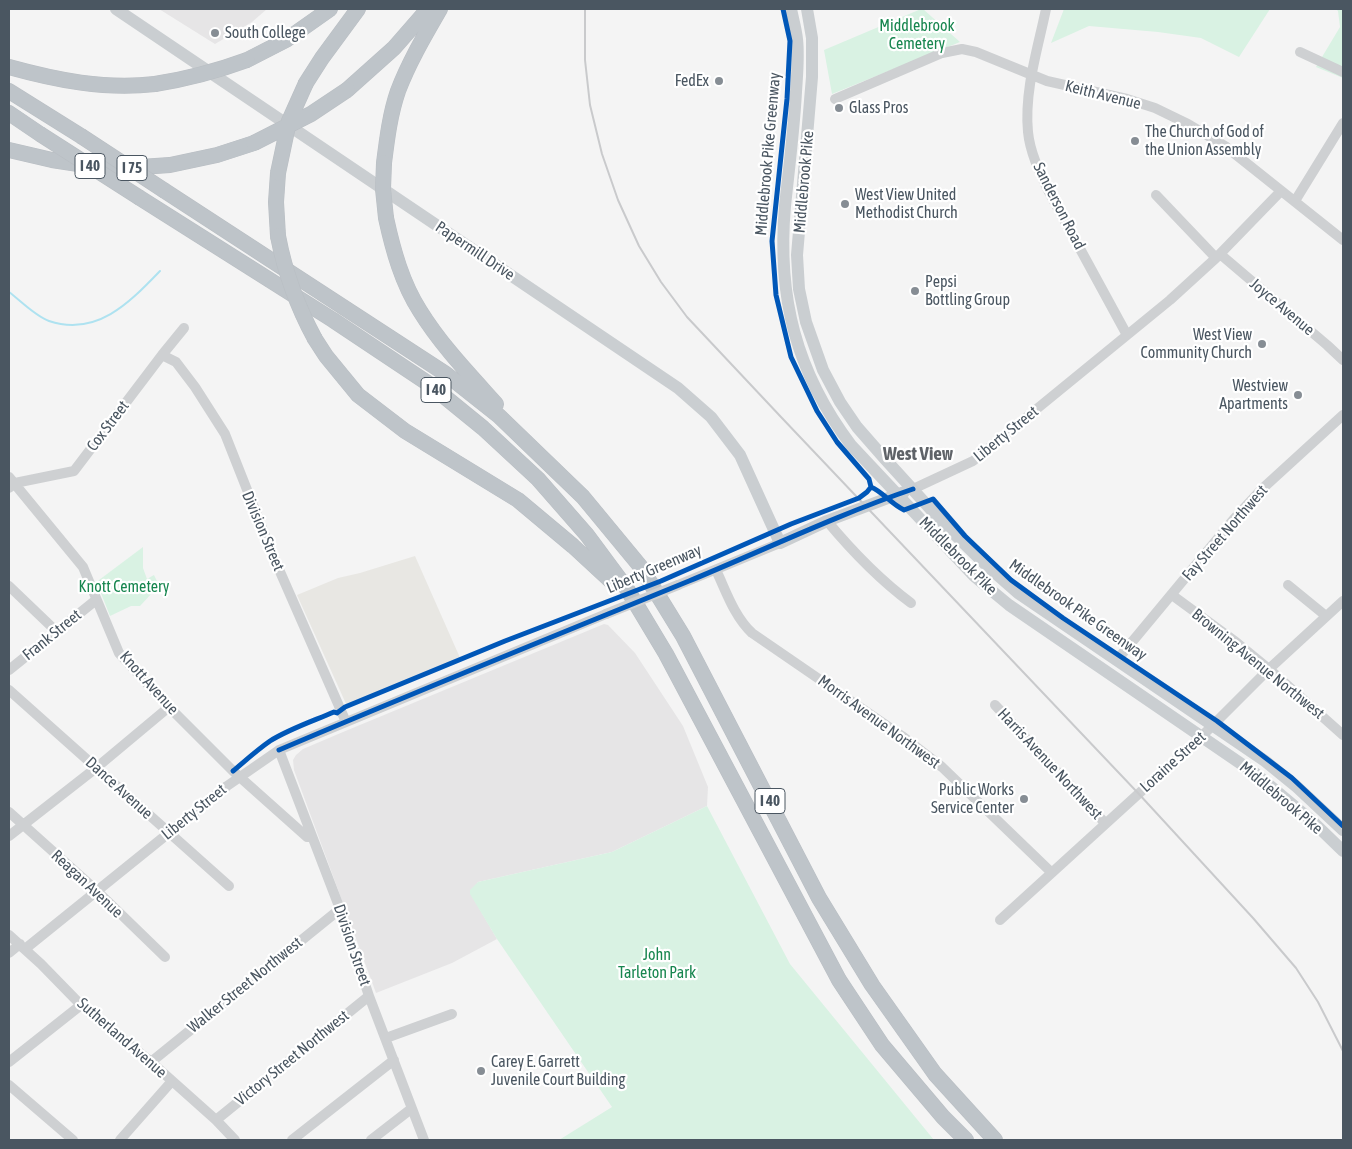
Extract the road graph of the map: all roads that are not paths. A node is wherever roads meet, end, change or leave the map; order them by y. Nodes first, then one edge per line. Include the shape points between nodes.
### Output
1 (116, 9) edge
2 (330, 9) edge
3 (358, 9) edge
4 (428, 9) edge
5 (440, 9) edge
6 (791, 9) edge
7 (807, 9) edge
8 (1046, 9) edge
9 (1300, 52) dead end
10 (9, 67) edge
11 (1343, 72) edge
12 (1032, 75) junction
13 (9, 91) edge
14 (835, 99) dead end
15 (9, 113) edge
16 (1343, 123) edge
17 (9, 150) edge
18 (1282, 191) junction
19 (1156, 195) dead end
20 (1295, 200) junction
21 (1343, 240) edge
22 (1218, 256) junction
23 (184, 328) dead end
24 (1127, 335) junction
25 (162, 355) junction
26 (1343, 360) edge
27 (1343, 416) edge
28 (546, 461) junction
29 (11, 483) edge
30 (913, 489) junction
31 (897, 494) junction
32 (827, 521) junction
33 (780, 542) junction
34 (716, 570) junction
35 (1288, 585) dead end
36 (9, 586) edge
37 (1172, 595) junction
38 (96, 600) junction
39 (1343, 601) edge
40 (911, 603) dead end
41 (1326, 616) junction
42 (56, 631) junction
43 (666, 654) junction
44 (1117, 660) junction
45 (1269, 669) junction
46 (9, 670) edge
47 (9, 690) edge
48 (995, 705) dead end
49 (169, 706) junction
50 (346, 722) junction
51 (1213, 725) junction
52 (1343, 735) edge
53 (1202, 736) junction
54 (279, 750) junction
55 (96, 768) junction
56 (240, 777) junction
57 (9, 812) edge
58 (1104, 823) junction
59 (23, 825) junction
60 (1343, 830) edge
61 (169, 833) junction
62 (9, 836) edge
63 (310, 836) junction
64 (1343, 851) edge
65 (1052, 872) junction
66 (229, 886) dead end
67 (96, 891) junction
68 (340, 909) junction
69 (1000, 920) dead end
70 (9, 935) edge
71 (22, 947) junction
72 (9, 953) edge
73 (165, 958) dead end
74 (369, 996) junction
75 (81, 1005) junction
76 (452, 1014) dead end
77 (386, 1038) junction
78 (394, 1060) junction
79 (9, 1062) edge
80 (151, 1062) junction
81 (172, 1081) junction
82 (9, 1085) edge
83 (412, 1109) junction
84 (216, 1120) junction
85 (73, 1140) edge
86 (120, 1140) edge
87 (235, 1140) edge
88 (292, 1140) edge
89 (371, 1140) edge
90 (424, 1140) edge
91 (964, 1140) edge
92 (995, 1140) edge

1 - 33 main road, Papermill Drive via 678,388 711,418 740,455
2 - 10 highway, bridge via 286,40 247,60 189,78 113,86 50,78
3 - 43 highway, bridge via 306,83 289,121 278,173 278,236 297,305 315,339 358,395 405,432 518,500 573,546 611,580
4 - 17 highway, I 75, bridge via 394,48 347,90 311,114 254,143 170,165 111,169
5 - 28 highway, bridge via 398,91 388,130 383,189 393,248 402,276 420,311 444,346
6 - 31 main road, Middlebrook Pike via 797,39 797,78 782,254 793,332 808,373 830,414 852,445
7 - 30 main road, Middlebrook Pike via 812,38 812,77 797,255 799,289 806,322 823,370 840,402 857,427
8 - 12 street, Sanderson Road
9 - 11 street
12 - 14 street, Keith Avenue via 962,49 942,53
12 - 18 street, Keith Avenue via 1155,108 1218,142
12 - 24 street, Sanderson Road via 1028,132 1039,171
13 - 28 highway, I 40, bridge via 446,374 499,416
15 - 43 highway, I 40, bridge via 365,341 429,384 483,428 538,479 587,535 627,589
16 - 20 street
18 - 20 street, Keith Avenue
18 - 22 street, Liberty Street
19 - 22 street, Joyce Avenue
20 - 21 street, Keith Avenue
22 - 24 street, Liberty Street
22 - 26 street, Joyce Avenue
23 - 25 street, Cox Street
24 - 30 street, Liberty Street via 973,461
25 - 29 street, Cox Street via 74,471
25 - 50 street, Division Street via 176,362 224,434
27 - 37 street, Fay Street Northwest via 1234,519
28 - 92 highway, I 40 via 583,498 640,566 683,636 819,898 872,985 935,1074
29 - 38 street, Knott Avenue via 83,567
30 - 31 main road, Liberty Street
30 - 44 main road, Middlebrook Pike via 945,525 1018,593
31 - 32 main road, Liberty Street
31 - 53 main road, Middlebrook Pike via 974,576 1009,605
32 - 33 main road, Liberty Street
32 - 40 street via 874,571
33 - 34 street, Liberty Street
34 - 50 street, Liberty Street, bridge
34 - 65 street, Morris Avenue Northwest via 738,616 752,633 942,767
35 - 41 street
36 - 42 street
37 - 44 street, Fay Street Northwest
37 - 45 street, Browning Avenue Northwest
38 - 42 street, Frank Street
38 - 49 street, Knott Avenue via 119,653
39 - 41 street, Loraine Street
41 - 45 street, Loraine Street
42 - 46 street, Frank Street
43 - 91 highway, I 40 via 839,980 882,1045
44 - 51 main road, Middlebrook Pike
45 - 51 street, Loraine Street
45 - 52 street, Browning Avenue Northwest
47 - 55 street, Dance Avenue
48 - 58 street, Harris Avenue Northwest
49 - 55 street
49 - 56 street, Knott Avenue
50 - 54 street, Liberty Street
51 - 53 street, Loraine Street
51 - 60 main road, Middlebrook Pike via 1291,782
53 - 58 street, Loraine Street
53 - 64 main road, Middlebrook Pike via 1287,799
54 - 56 street, Liberty Street
54 - 63 street, Division Street
55 - 59 street
55 - 61 street, Dance Avenue
56 - 61 street, Liberty Street
56 - 63 street, Knott Avenue
57 - 59 street, Reagan Avenue
58 - 65 street, Loraine Street
59 - 62 street
59 - 67 street, Reagan Avenue
61 - 66 street, Dance Avenue
61 - 67 street, Liberty Street
63 - 68 street, Division Street
65 - 69 street, Loraine Street
67 - 71 street, Liberty Street
67 - 73 street, Reagan Avenue
68 - 74 street, Division Street
68 - 80 street, Walker Street Northwest
70 - 71 street, Sutherland Avenue
71 - 72 street, Liberty Street
71 - 75 street, Sutherland Avenue
74 - 77 street, Division Street
74 - 84 street, Victory Street Northwest
75 - 79 street
75 - 80 street, Sutherland Avenue
76 - 77 street
77 - 78 street, Division Street
78 - 83 street, Division Street
78 - 88 street
80 - 81 street, Sutherland Avenue
81 - 84 street, Sutherland Avenue
81 - 86 street
82 - 85 street
83 - 89 street
83 - 90 street, Division Street
84 - 87 street, Sutherland Avenue

